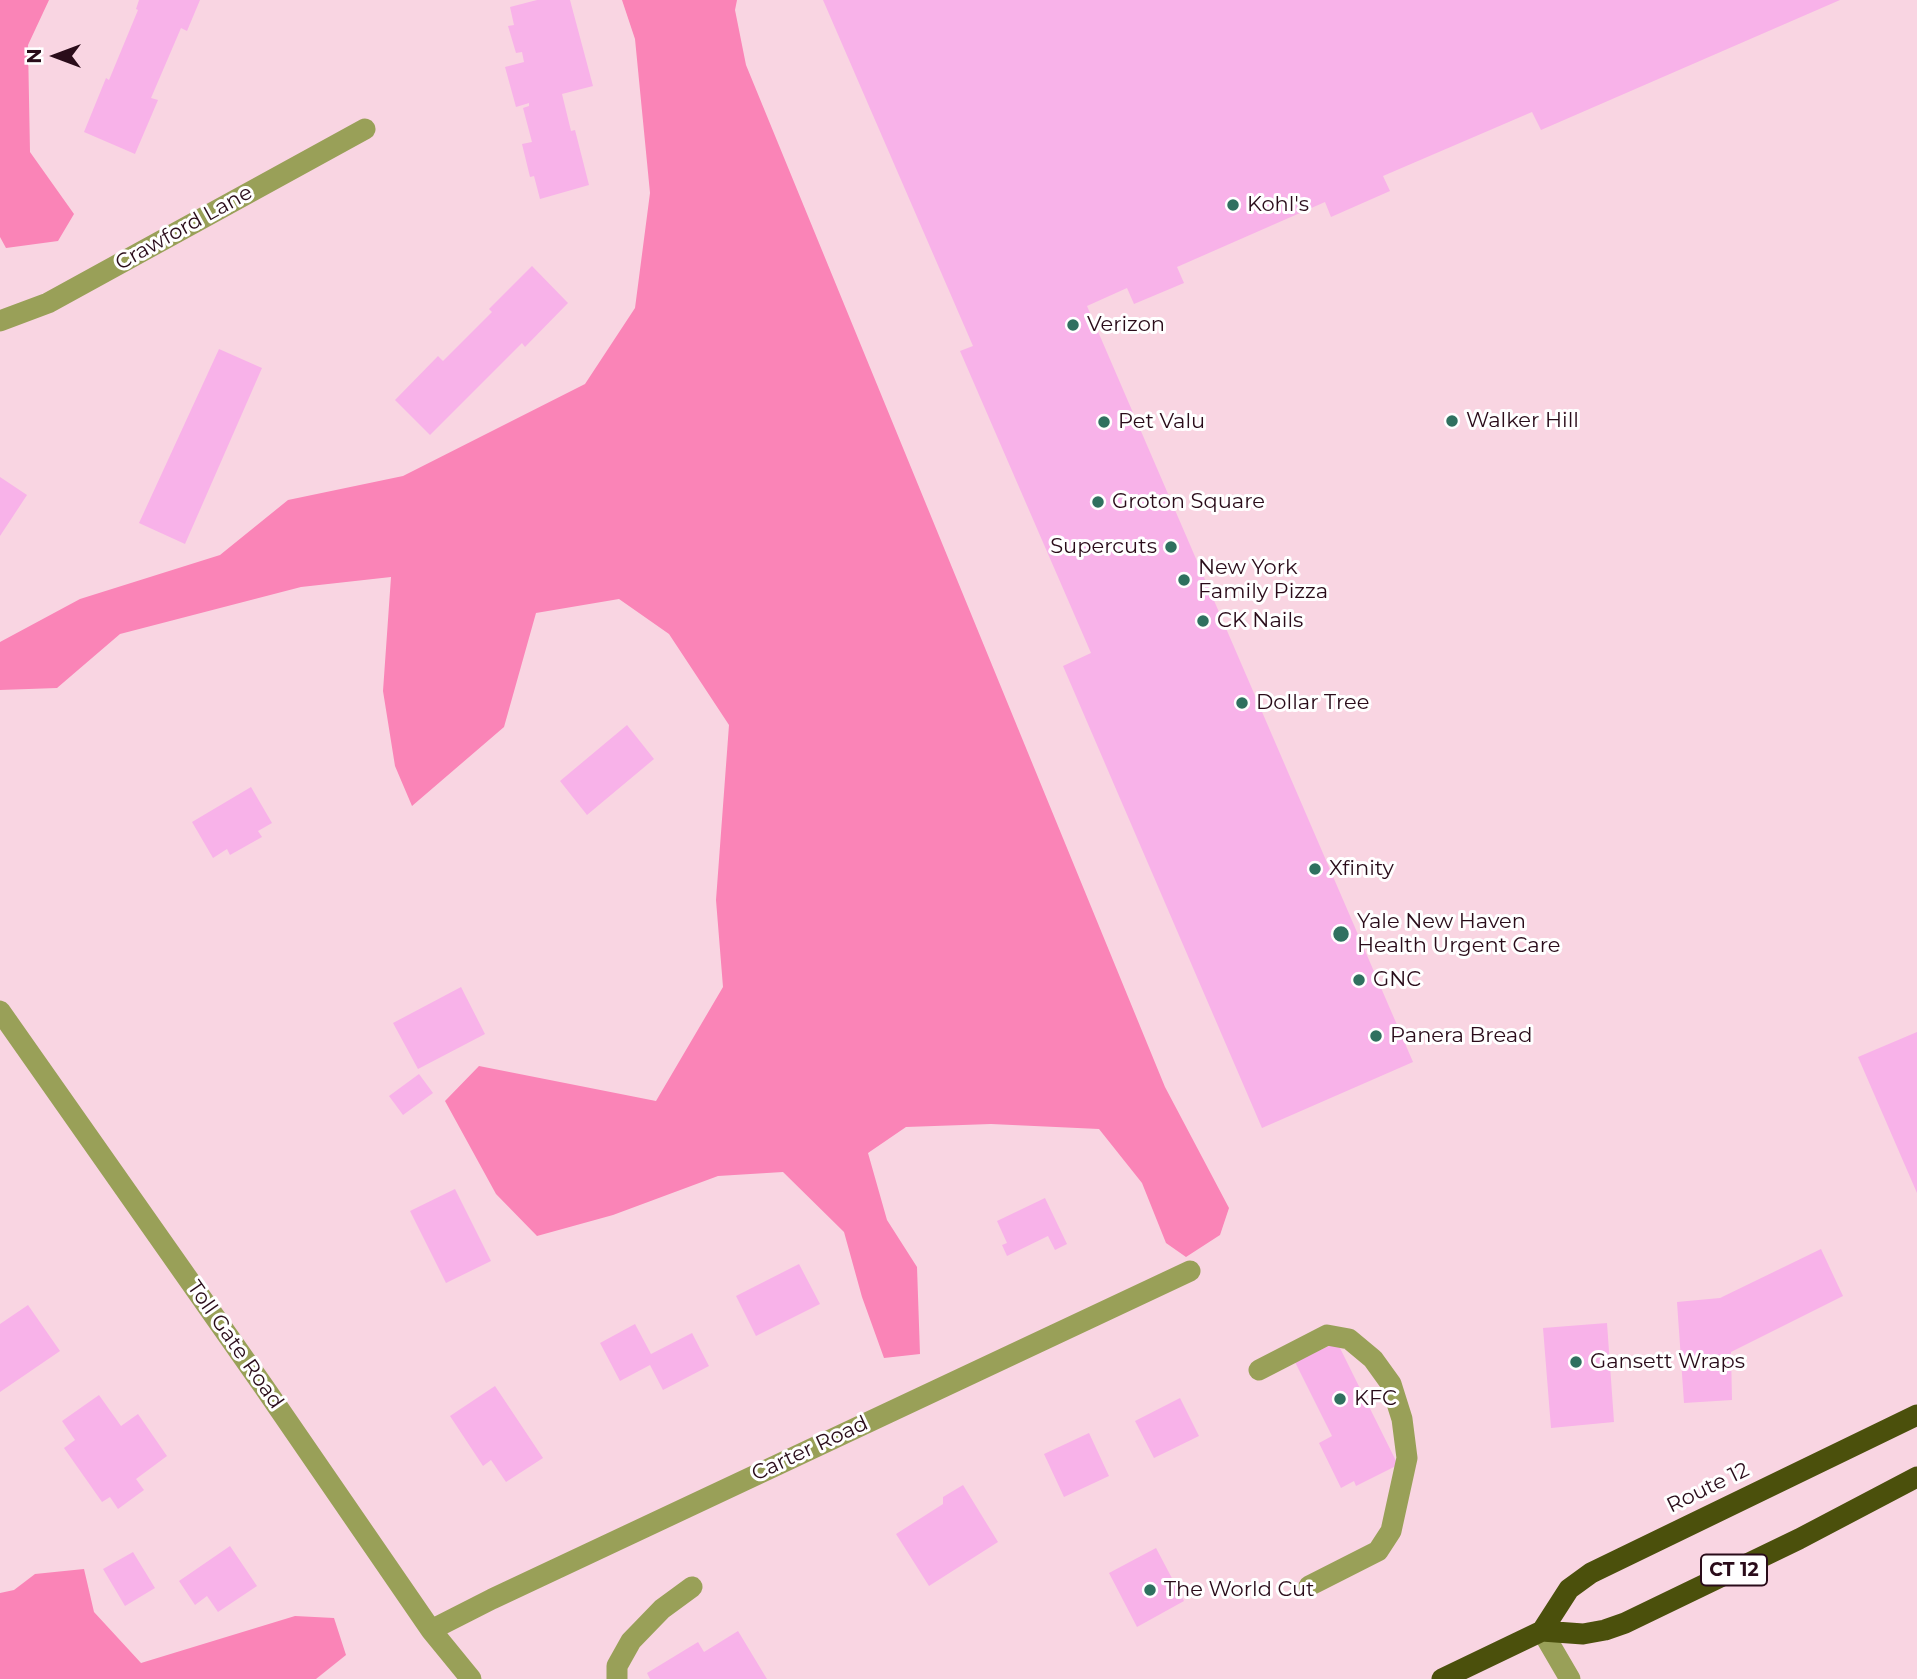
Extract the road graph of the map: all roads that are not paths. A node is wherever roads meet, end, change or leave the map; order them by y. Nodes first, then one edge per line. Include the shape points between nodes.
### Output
1 (365, 129) dead end
2 (0, 321) edge
3 (0, 1011) edge
4 (1190, 1271) dead end
5 (1259, 1370) dead end
6 (1917, 1415) edge
7 (1917, 1477) edge
8 (1308, 1586) dead end
9 (692, 1587) dead end
10 (431, 1630) junction
11 (1542, 1631) junction
12 (471, 1679) edge
13 (617, 1679) edge
14 (1442, 1679) edge
15 (1570, 1679) edge

1 - 2 street, Crawford Lane via 48,303
3 - 10 street, Toll Gate Road
4 - 10 street, Carter Road
5 - 8 street via 1327,1335 1349,1339 1373,1359 1391,1384 1402,1419 1407,1458 1391,1531 1378,1551
6 - 11 highway, Route 12 via 1591,1573 1564,1595
7 - 11 highway, CT 12 via 1625,1623 1583,1634
9 - 13 street via 631,1641 617,1666
10 - 12 street, Toll Gate Road
11 - 14 highway, CT 12
11 - 15 street

